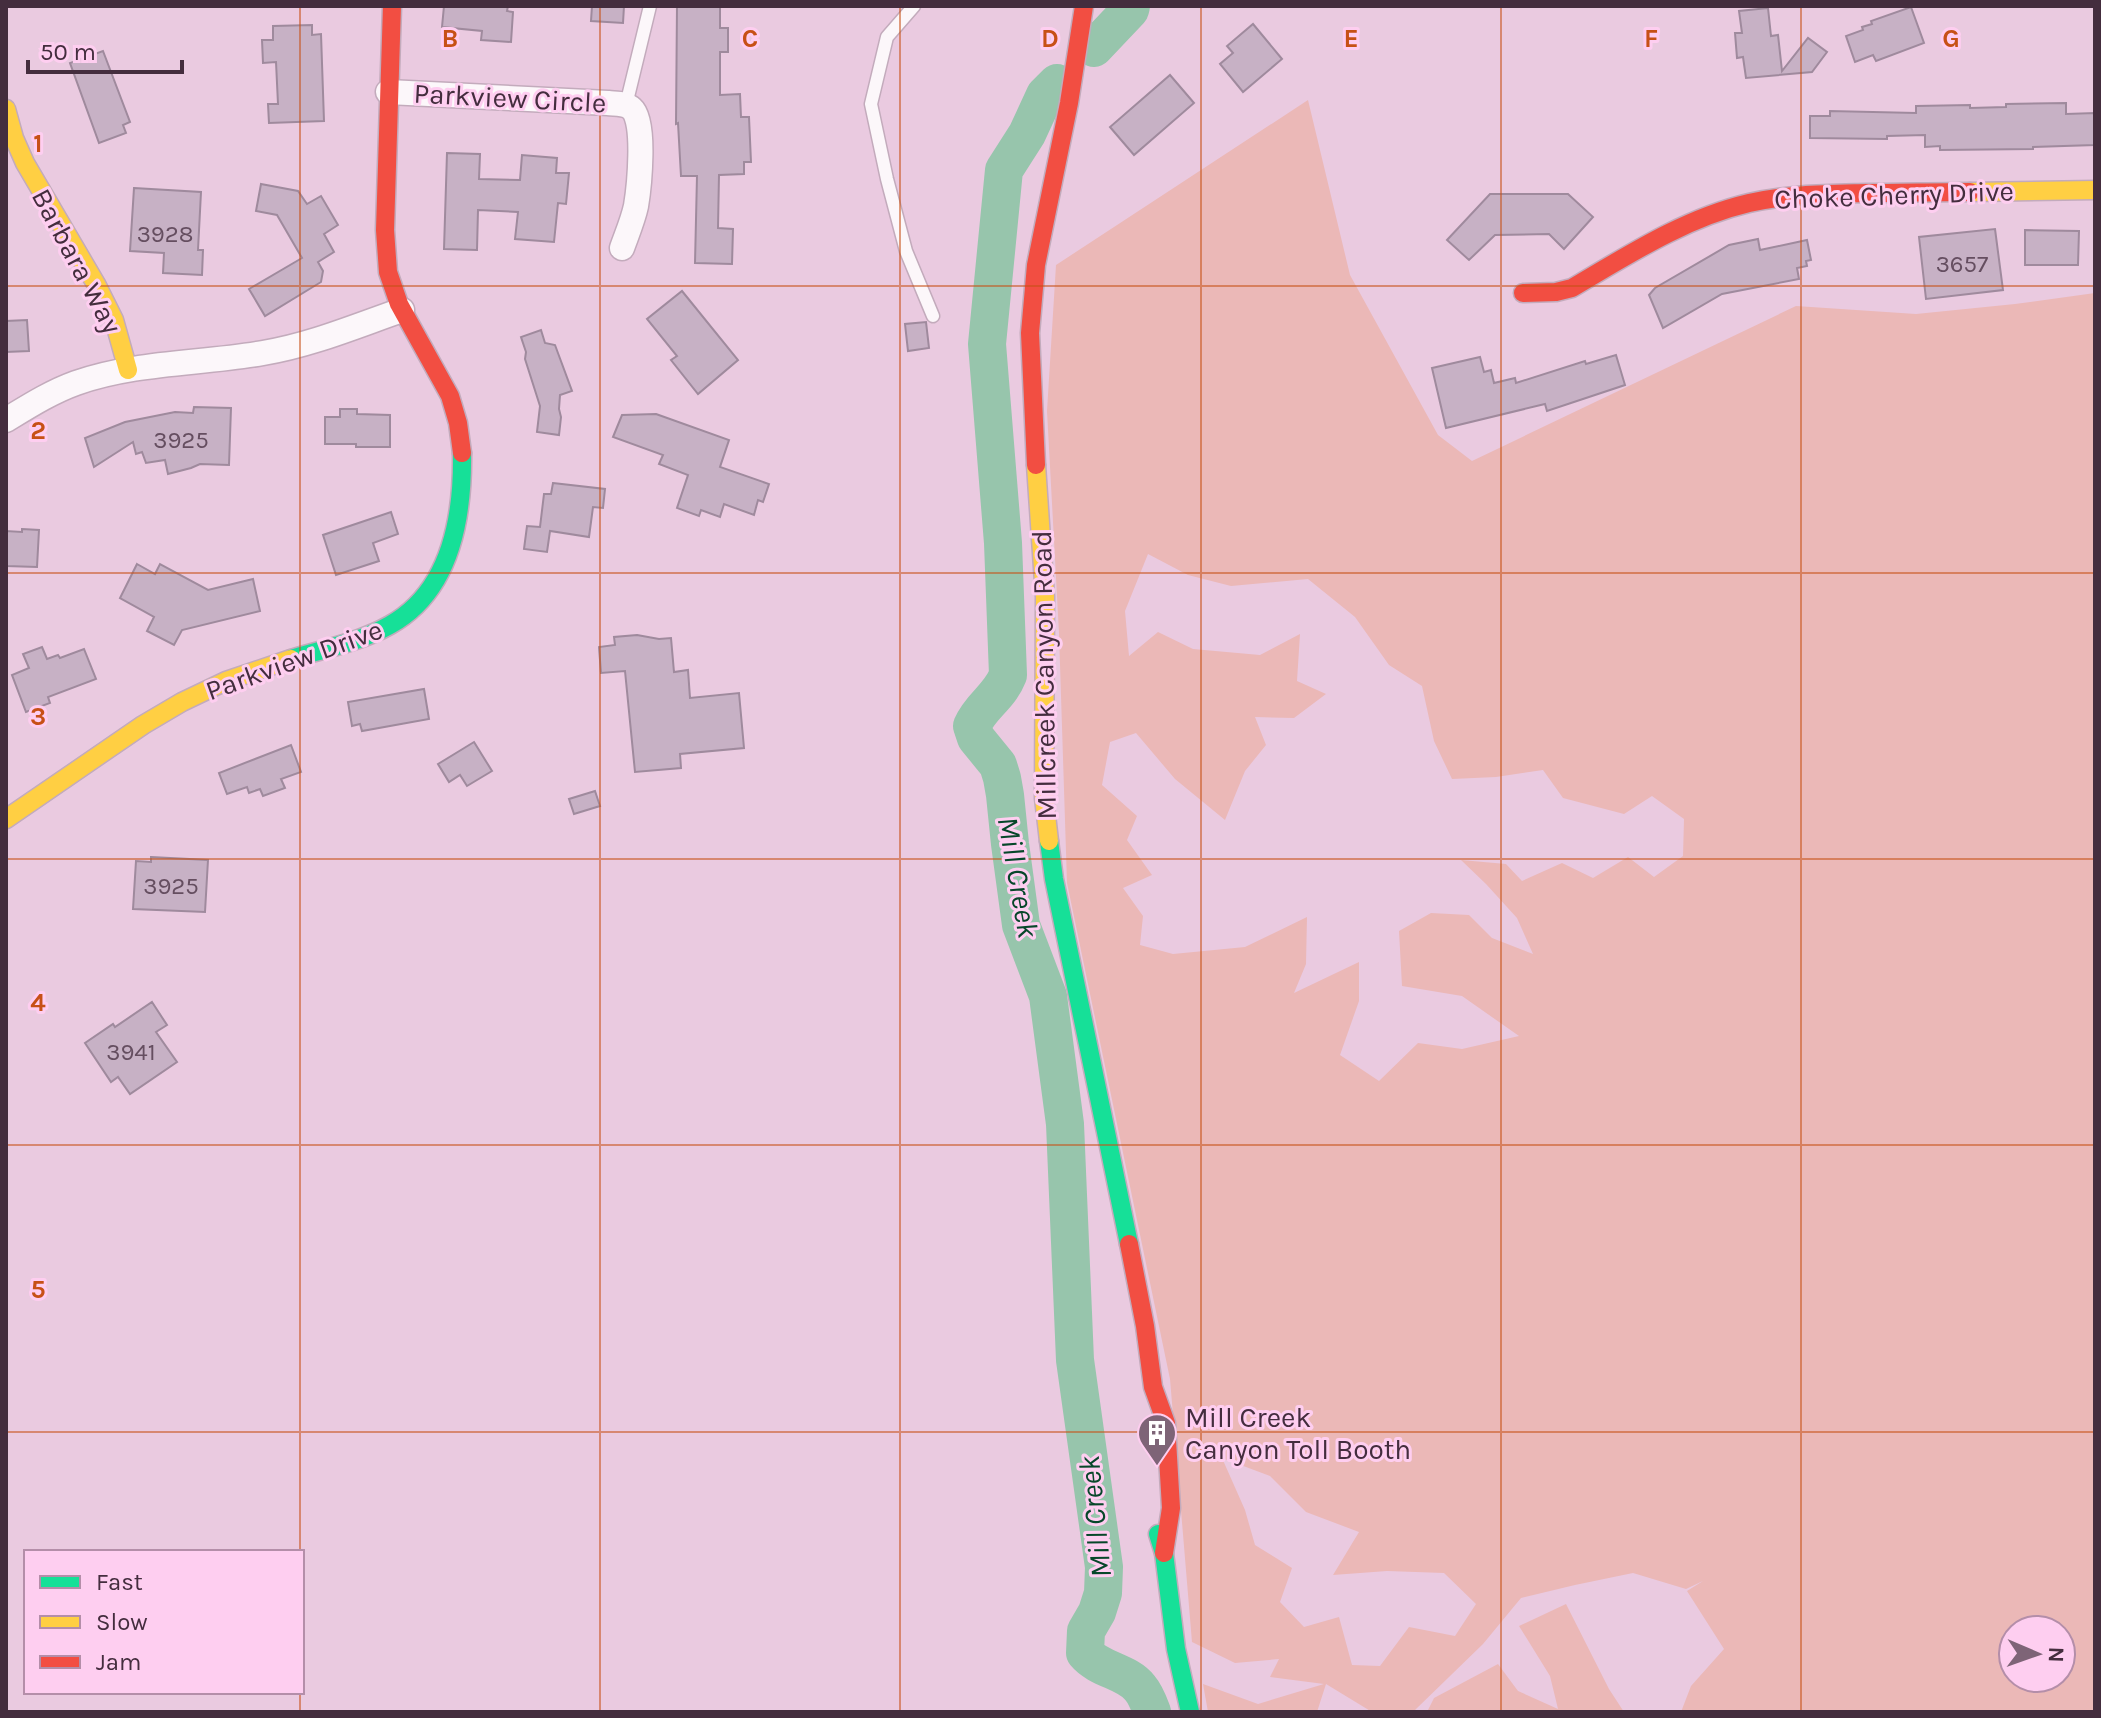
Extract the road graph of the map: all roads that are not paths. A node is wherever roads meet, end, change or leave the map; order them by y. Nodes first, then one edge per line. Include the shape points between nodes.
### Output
1 (392, 6) edge
2 (650, 6) edge
3 (914, 6) edge
4 (1084, 6) edge
5 (388, 92) junction
6 (626, 105) junction
7 (6, 112) edge
8 (2095, 190) edge
9 (622, 248) dead end
10 (1523, 293) dead end
11 (402, 310) junction
12 (933, 316) dead end
13 (128, 370) junction
14 (6, 420) edge
15 (6, 819) edge
16 (1153, 1387) junction
17 (1146, 1424) dead end
18 (1150, 1509) dead end
19 (1164, 1553) junction
20 (1190, 1712) edge

1 - 5 street, Parkview Drive
2 - 6 lane
3 - 12 lane via 887,37 871,104 906,251
4 - 16 street, Millcreek Canyon Road via 1036,265 1030,333 1045,597 1044,798 1054,879 1130,1245
5 - 6 street, Parkview Circle
5 - 11 street, Parkview Drive via 388,272
6 - 9 street, Parkview Circle via 637,115 640,138 636,206
7 - 13 street, Barbara Way via 25,163 114,320
8 - 10 street, Choke Cherry Drive via 1767,198 1688,223 1572,288
11 - 13 street via 289,348
11 - 15 street, Parkview Drive via 450,397 463,455 452,548 417,605 384,629 209,688 136,730
13 - 14 street via 60,389
16 - 17 street, Millcreek Canyon Road
16 - 19 street, Millcreek Canyon Road via 1166,1423 1171,1508
18 - 19 street, Millcreek Canyon Road
19 - 20 street, Millcreek Canyon Road

